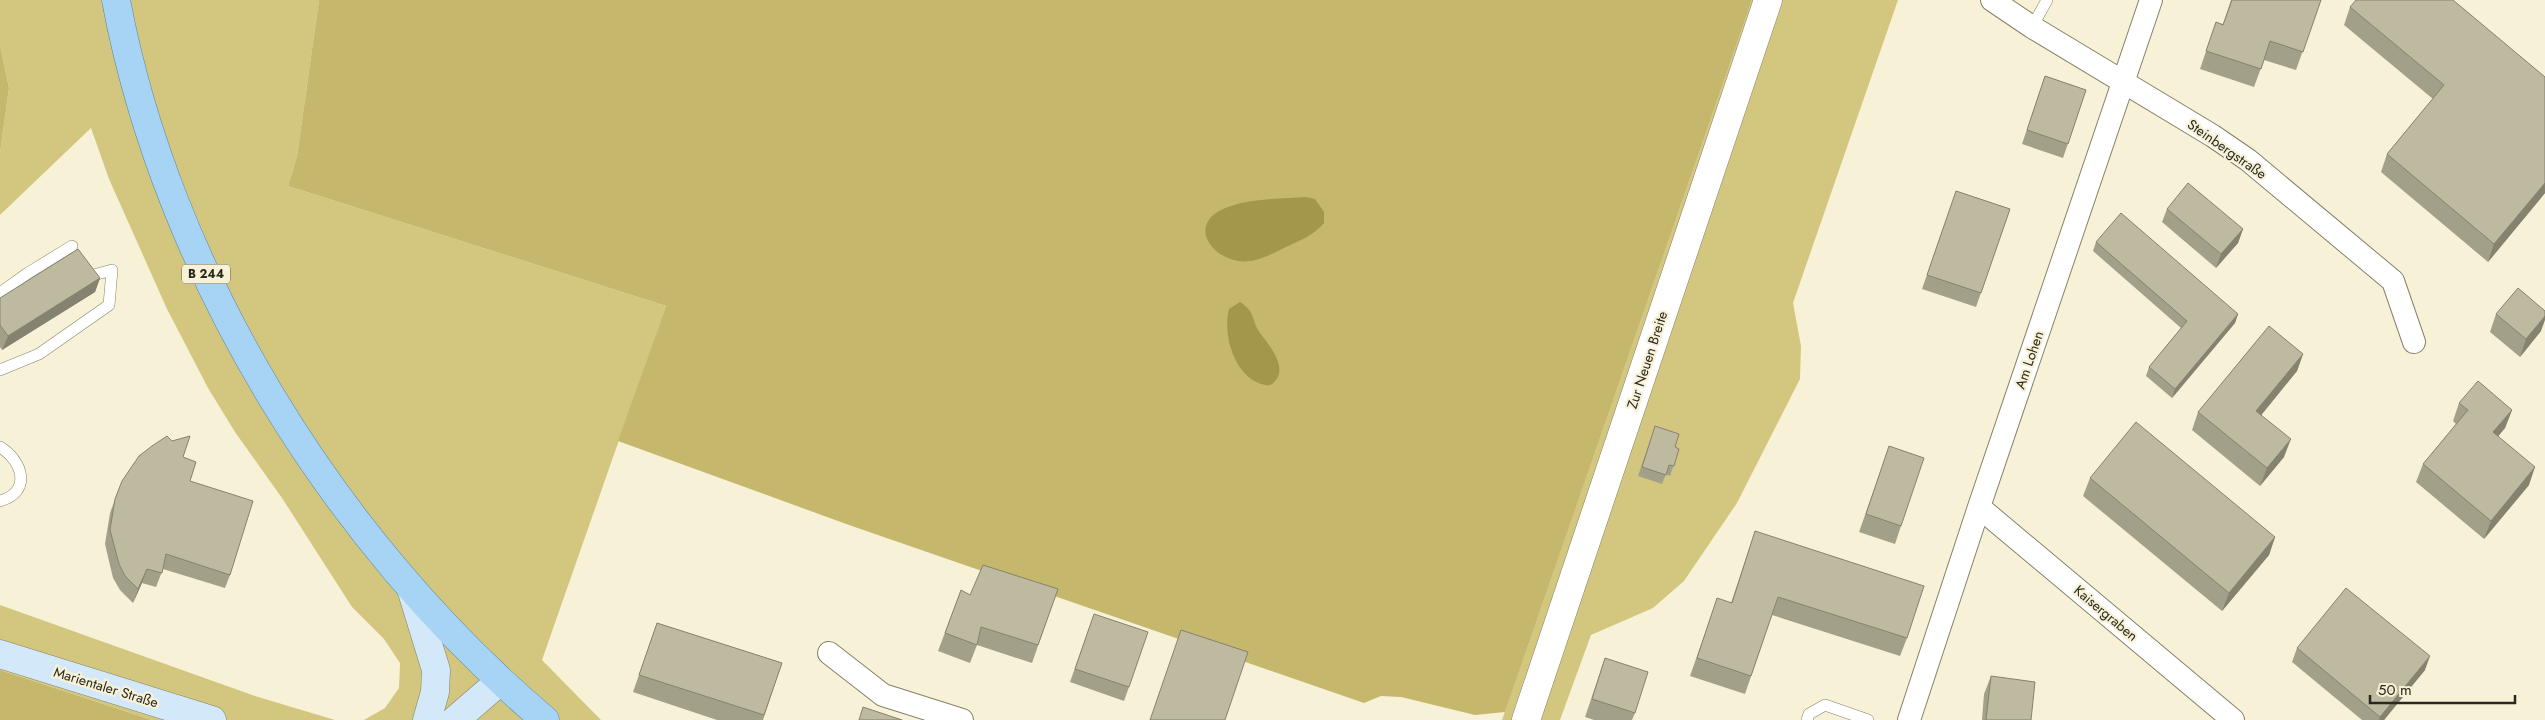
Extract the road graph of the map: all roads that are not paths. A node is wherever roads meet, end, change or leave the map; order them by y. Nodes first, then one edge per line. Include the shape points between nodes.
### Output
1 (116, 0) edge
2 (1768, 0) edge
3 (1992, 0) edge
4 (2046, 0) edge
5 (2151, 0) edge
6 (2032, 27) junction
7 (2124, 83) junction
8 (72, 246) dead end
9 (90, 276) edge
10 (0, 293) edge
11 (2414, 342) dead end
12 (0, 370) edge
13 (0, 447) edge
14 (0, 501) edge
15 (1979, 507) junction
16 (412, 592) junction
17 (829, 653) dead end
18 (0, 654) edge
19 (499, 682) junction
20 (212, 720) edge
21 (427, 720) edge
22 (455, 720) edge
23 (544, 720) edge
24 (962, 720) edge
25 (1526, 720) edge
26 (1807, 720) edge
27 (1868, 720) edge
28 (1909, 720) edge
29 (2233, 720) edge

1 - 16 main road, B 244 via 125,47 171,194 209,280 251,361 304,446 355,522
2 - 25 street, Zur Neuen Breite
3 - 6 street, Steinbergstraße
4 - 6 lane
5 - 7 street, Am Lohen
6 - 7 street, Steinbergstraße
7 - 11 street, Steinbergstraße via 2248,160 2393,281
7 - 15 street, Am Lohen
8 - 10 lane
9 - 12 lane via 112,270 109,305 39,354
13 - 14 lane via 18,464 21,482 15,493
15 - 28 street, Am Lohen
15 - 29 street, Kaisergraben
16 - 19 main road, B 244
16 - 21 main road via 436,670 435,692
17 - 24 street via 882,695
18 - 20 main road, Marientaler Straße
19 - 22 main road
19 - 23 main road, B 244
26 - 27 lane via 1809,714 1825,705

